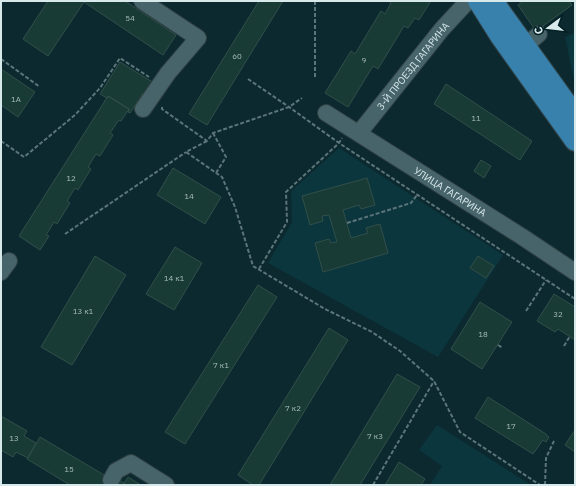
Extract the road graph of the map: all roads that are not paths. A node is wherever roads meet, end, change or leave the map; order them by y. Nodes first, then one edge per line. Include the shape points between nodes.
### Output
1 (142, 1) edge
2 (468, 1) edge
3 (478, 1) edge
4 (493, 1) edge
5 (143, 109) dead end
6 (326, 113) dead end
7 (575, 115) edge
8 (359, 133) junction
9 (575, 141) edge
10 (575, 272) edge
11 (111, 480) dead end
12 (166, 485) edge

1 - 5 street via 198,38
2 - 8 street, 3-Й ПРОЕЗД ГАГАРИНА via 442,29
3 - 9 main road
4 - 7 main road via 532,40
6 - 8 street, УЛИЦА ГАГАРИНА
8 - 10 street, УЛИЦА ГАГАРИНА
11 - 12 street via 116,471 131,463

